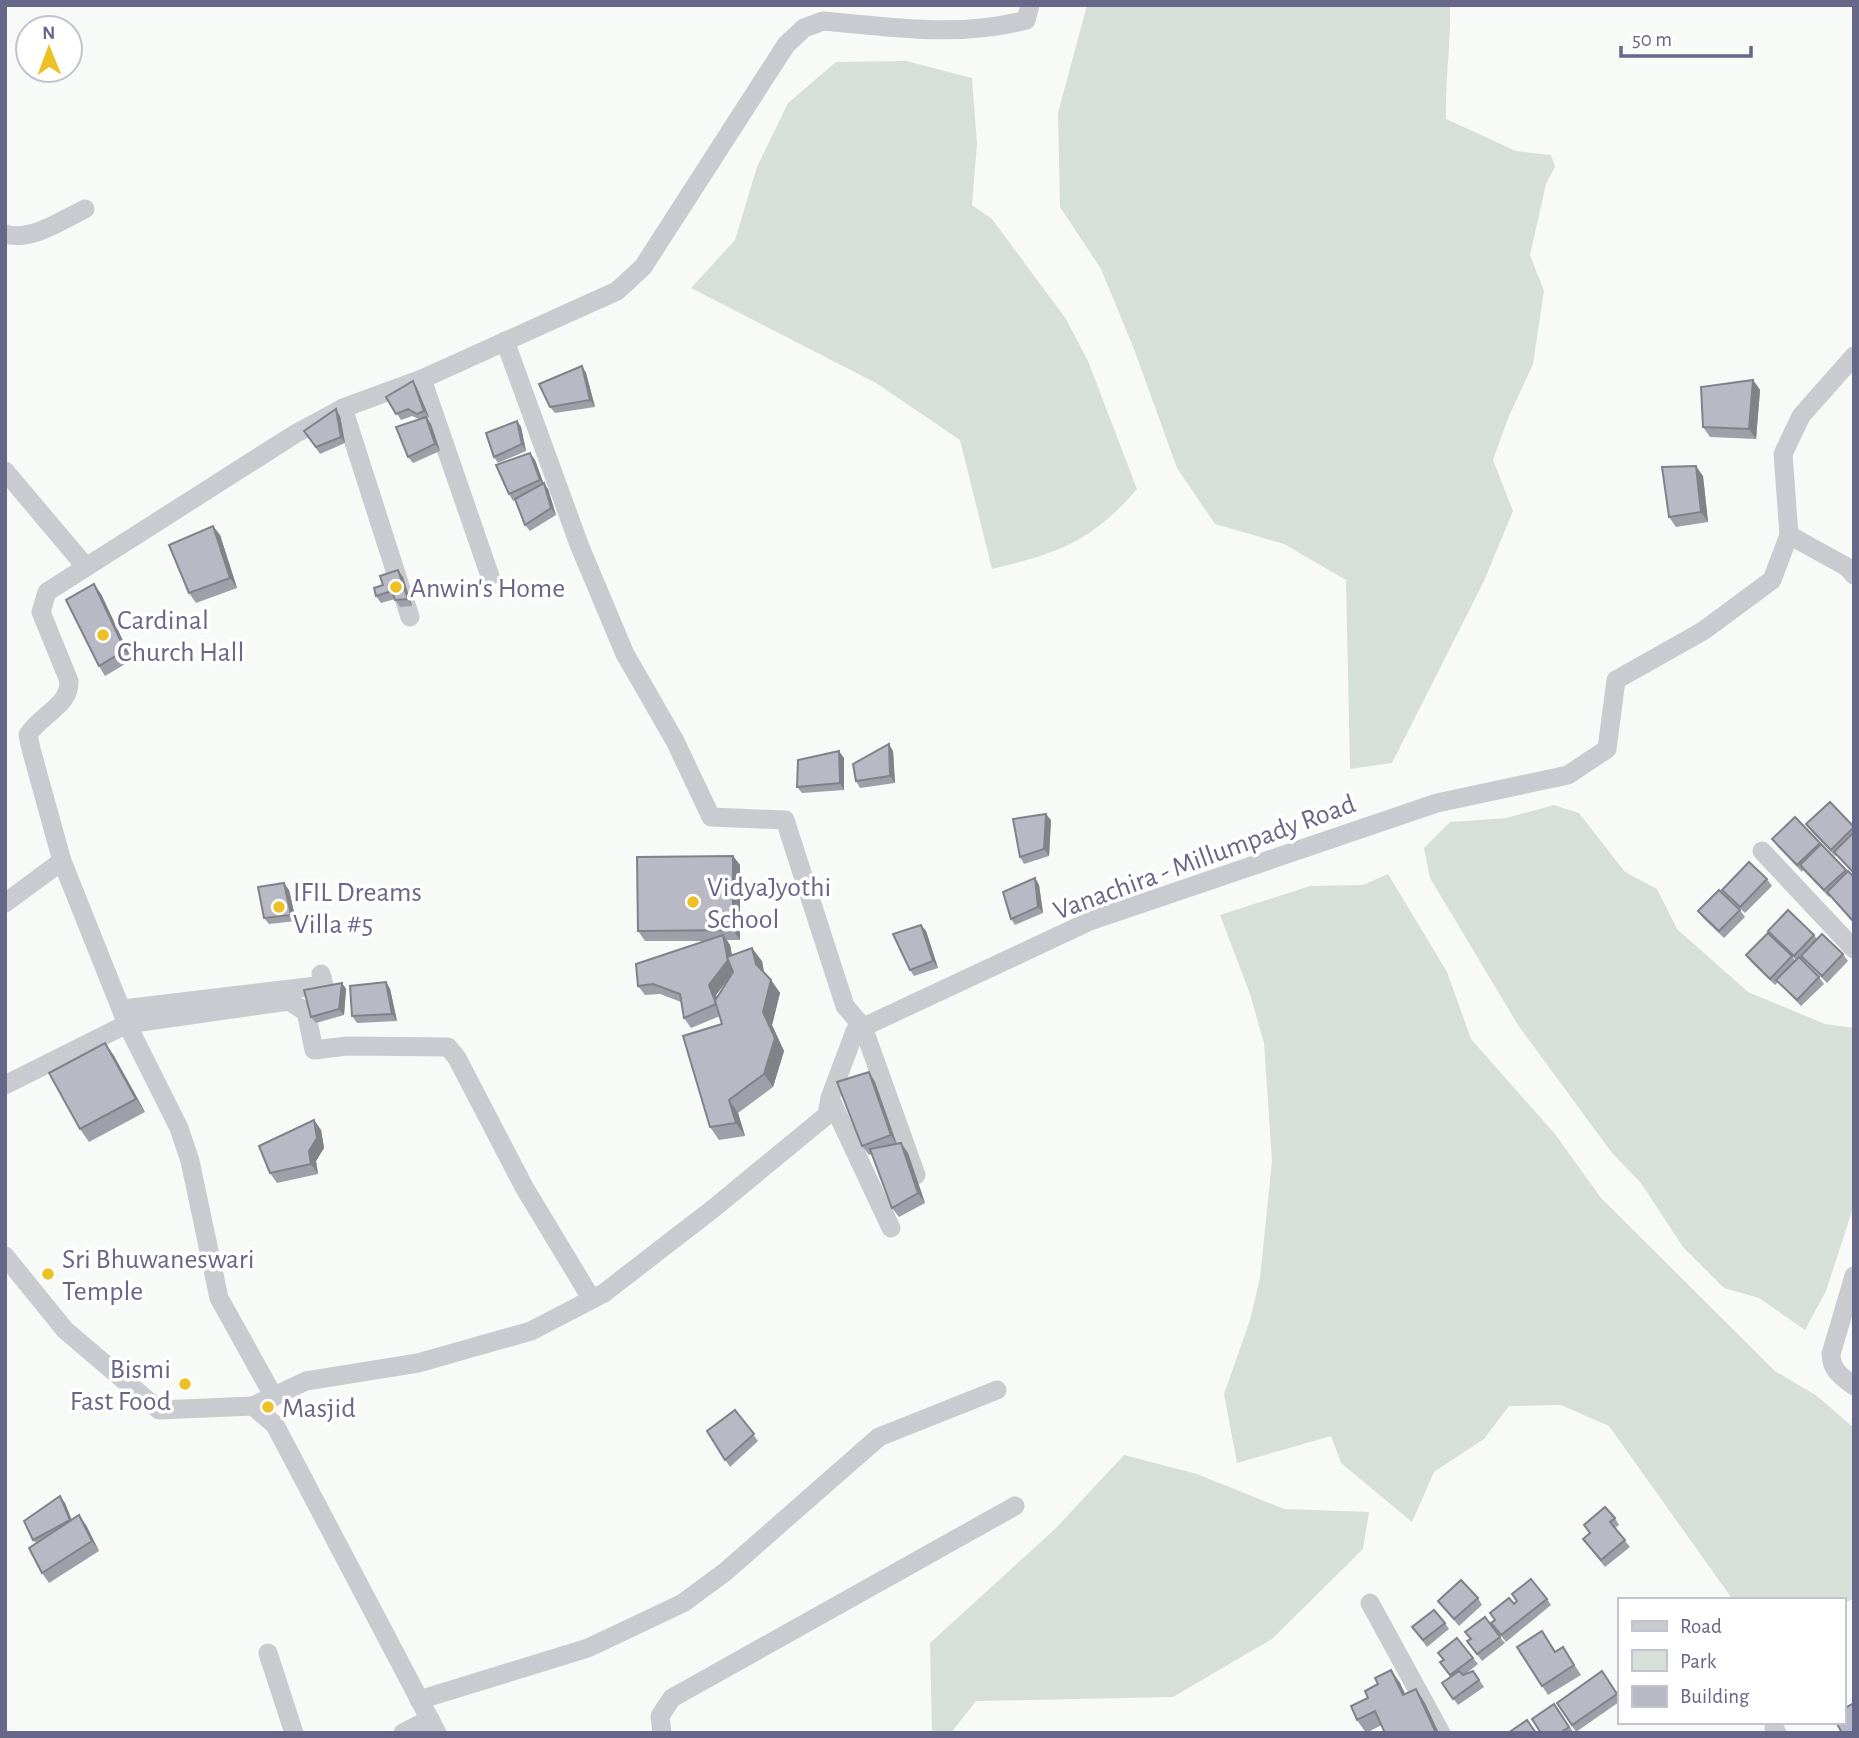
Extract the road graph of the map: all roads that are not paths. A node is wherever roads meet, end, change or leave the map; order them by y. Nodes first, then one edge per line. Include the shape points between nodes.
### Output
1 (1030, 5) edge
2 (85, 209) dead end
3 (5, 234) edge
4 (505, 341) junction
5 (1854, 356) edge
6 (422, 379) junction
7 (343, 408) junction
8 (5, 471) edge
9 (1788, 535) junction
10 (86, 567) junction
11 (1854, 575) edge
12 (490, 576) dead end
13 (410, 617) dead end
14 (1762, 851) dead end
15 (62, 862) junction
16 (5, 903) edge
17 (1854, 948) edge
18 (321, 974) dead end
19 (290, 995) junction
20 (125, 1016) junction
21 (863, 1027) junction
22 (5, 1085) edge
23 (830, 1098) junction
24 (916, 1175) dead end
25 (891, 1228) dead end
26 (5, 1256) edge
27 (1854, 1276) edge
28 (591, 1297) junction
29 (1854, 1386) edge
30 (997, 1390) dead end
31 (274, 1397) junction
32 (253, 1406) junction
33 (1016, 1506) dead end
34 (1370, 1603) dead end
35 (268, 1653) dead end
36 (419, 1700) junction
37 (433, 1726) edge
38 (293, 1733) edge
39 (403, 1733) edge
40 (662, 1733) edge
41 (1441, 1733) edge

1 - 4 street via 1026,20 974,31 823,20 804,27 786,45 643,267 617,291
2 - 3 street via 35,232 18,237
4 - 6 street
4 - 21 street via 580,547 625,654 675,741 711,817 785,820 845,1006
5 - 9 street, Vanachira - Millumpady Road via 1801,416 1783,454
6 - 7 street
6 - 12 street
7 - 10 street
7 - 13 street
8 - 10 street
9 - 11 street
9 - 21 street, Vanachira - Millumpady Road via 1772,580 1703,631 1616,680 1606,750 1568,775 1437,803 1090,921
10 - 15 street via 47,592 42,601 41,612 69,681 69,692 36,722 28,736
14 - 17 street
15 - 16 street
15 - 20 street
18 - 19 street via 324,985
19 - 20 street
19 - 28 street via 306,1012 314,1050 447,1047
20 - 22 street
20 - 31 street via 190,1161 219,1298
21 - 23 street via 855,1031
21 - 24 street
23 - 25 street
23 - 28 street via 827,1115 604,1293
26 - 32 street via 65,1330 159,1410
27 - 29 street via 1830,1354 1837,1373
28 - 31 street via 530,1331 418,1363 306,1381
30 - 36 street via 879,1437 683,1603 588,1648
31 - 32 street
32 - 36 street via 275,1425
33 - 40 street via 671,1698 660,1716
34 - 41 street
35 - 38 street
36 - 37 street
37 - 39 street

